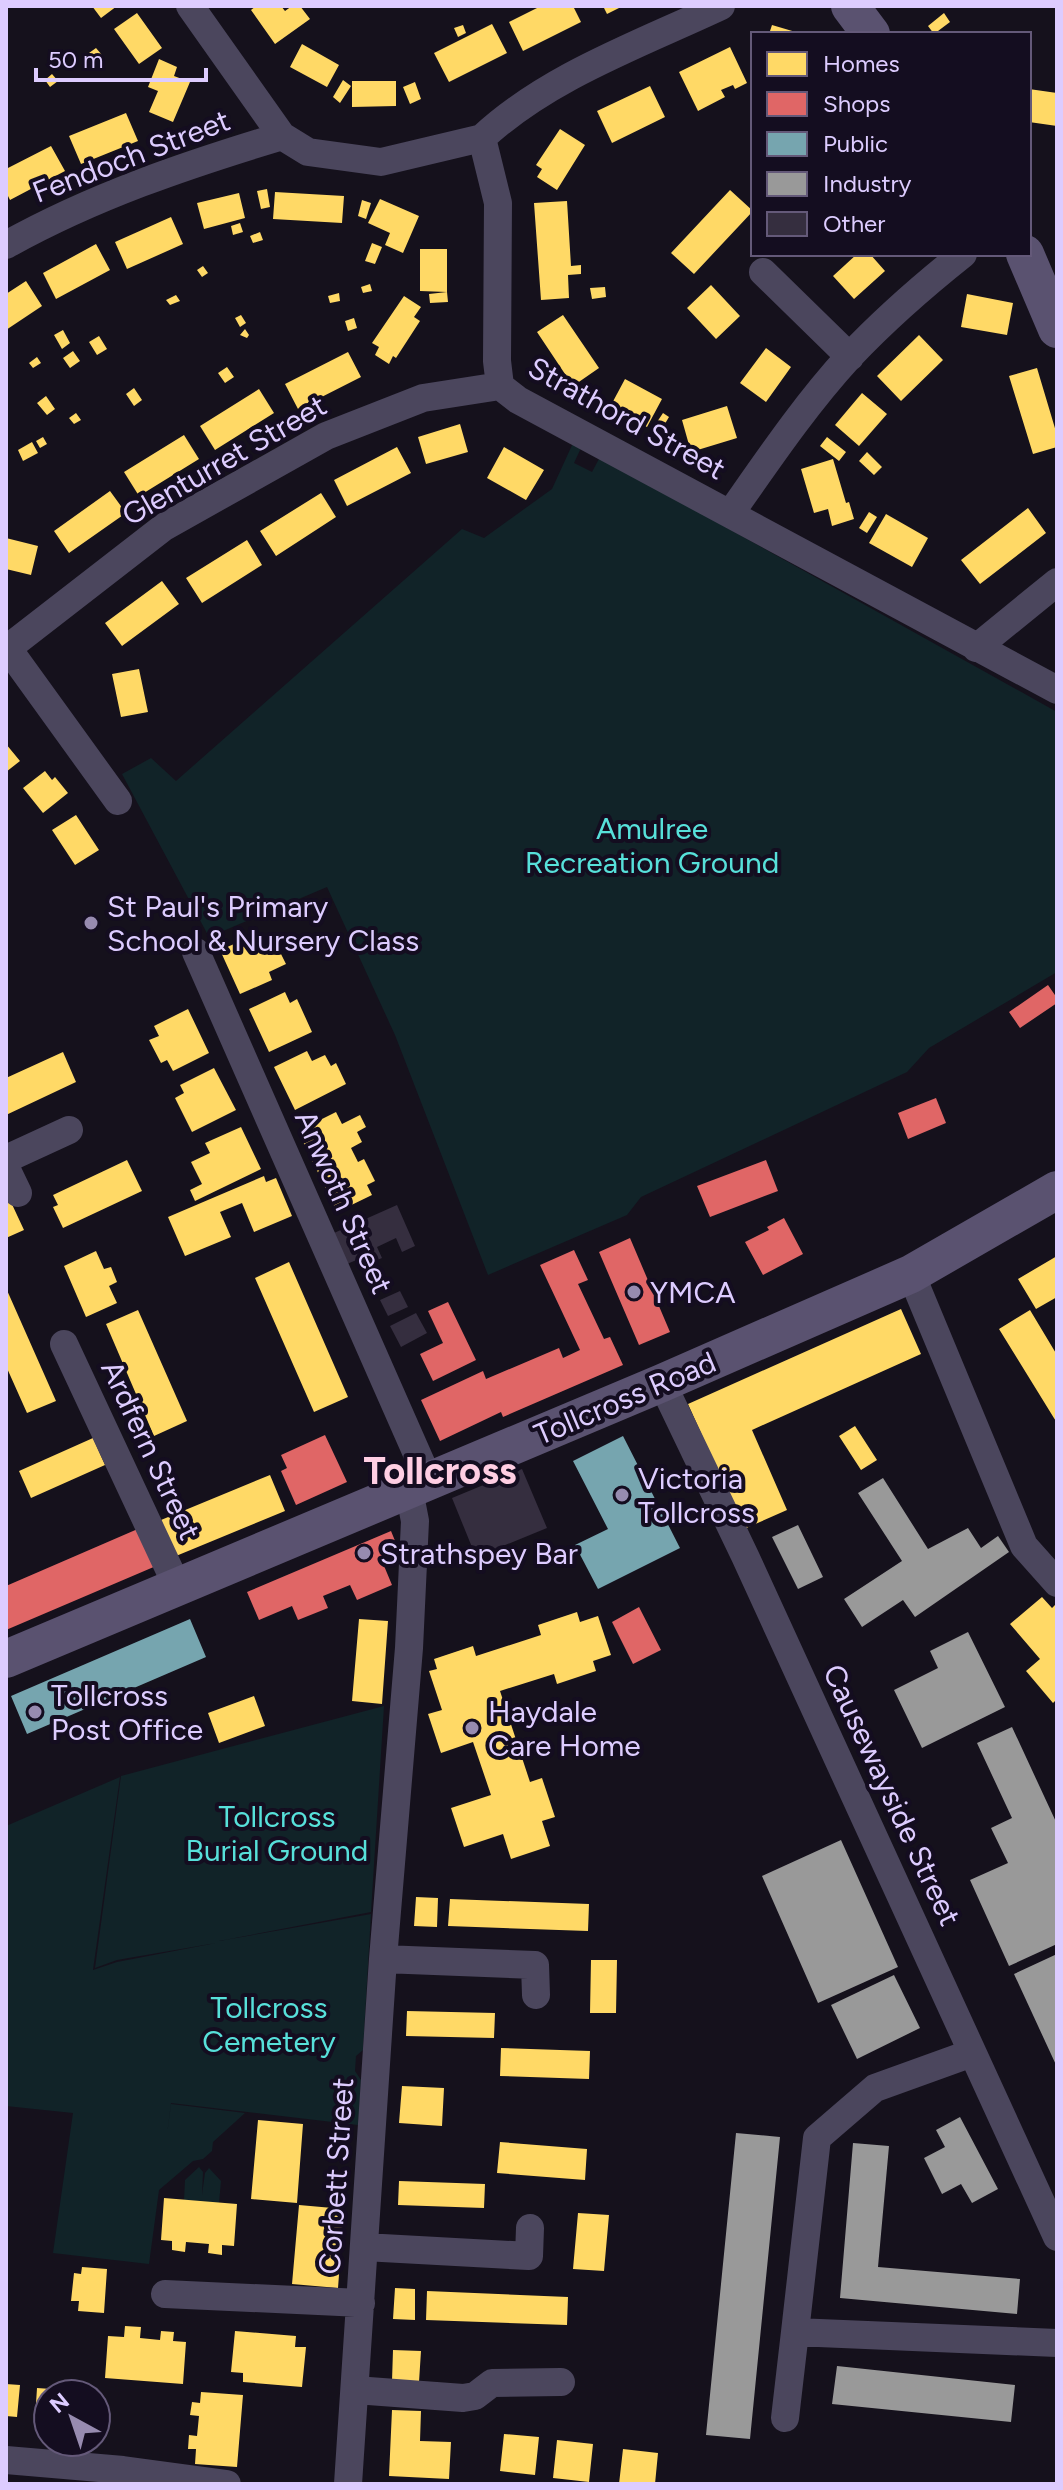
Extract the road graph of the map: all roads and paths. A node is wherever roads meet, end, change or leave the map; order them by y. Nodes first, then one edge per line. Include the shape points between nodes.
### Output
1 (190, 6) edge
2 (721, 6) edge
3 (850, 6) edge
4 (870, 32) edge
5 (282, 136) junction
6 (482, 138) junction
7 (6, 245) edge
8 (961, 256) edge
9 (1026, 256) edge
10 (763, 272) dead end
11 (1057, 329) edge
12 (850, 357) junction
13 (500, 386) junction
14 (730, 514) junction
15 (1057, 582) edge
16 (7, 647) edge
17 (976, 648) junction
18 (1057, 690) edge
19 (118, 801) dead end
20 (196, 952) dead end
21 (69, 1130) dead end
22 (6, 1159) edge
23 (1057, 1190) edge
24 (911, 1274) junction
25 (64, 1344) dead end
26 (662, 1383) junction
27 (419, 1485) junction
28 (1057, 1583) edge
29 (177, 1586) junction
30 (6, 1659) edge
31 (383, 1959) junction
32 (536, 1995) dead end
33 (972, 2053) junction
34 (530, 2228) dead end
35 (1057, 2237) edge
36 (364, 2247) junction
37 (165, 2294) dead end
38 (361, 2303) junction
39 (795, 2332) junction
40 (1057, 2343) edge
41 (561, 2382) dead end
42 (355, 2390) junction
43 (785, 2418) dead end
44 (6, 2460) edge
45 (227, 2484) edge
46 (348, 2484) edge

1 - 5 street
2 - 6 street via 544,90
3 - 4 street
5 - 6 street via 308,152 381,162
5 - 7 street, Fendoch Street via 174,170 59,215
6 - 13 street, Strathord Street via 498,203
8 - 12 street
9 - 11 street
10 - 12 street
12 - 14 street
13 - 14 street, Strathord Street
13 - 16 street, Glenturret Street via 423,398 326,436 164,527
14 - 17 street, Strathord Street
15 - 17 street
16 - 19 street
17 - 18 street, Strathord Street
20 - 27 street, Anwoth Street
21 - 22 street
23 - 24 street, Tollcross Road
24 - 26 street, Tollcross Road
24 - 28 street via 1024,1546
25 - 29 street, Ardfern Street
26 - 27 street, Tollcross Road
26 - 33 street, Causewayside Street
27 - 29 street, Tollcross Road
27 - 31 street, Corbett Street
29 - 30 street, Tollcross Road
31 - 32 street via 535,1965
31 - 36 street, Corbett Street
33 - 35 street, Causewayside Street
33 - 39 street via 875,2088 817,2138
34 - 36 street via 529,2256
36 - 38 street, Corbett Street
37 - 38 street
38 - 42 street, Corbett Street
39 - 40 street
39 - 43 street
41 - 42 street via 492,2383 463,2398
42 - 46 street, Corbett Street
44 - 45 street

